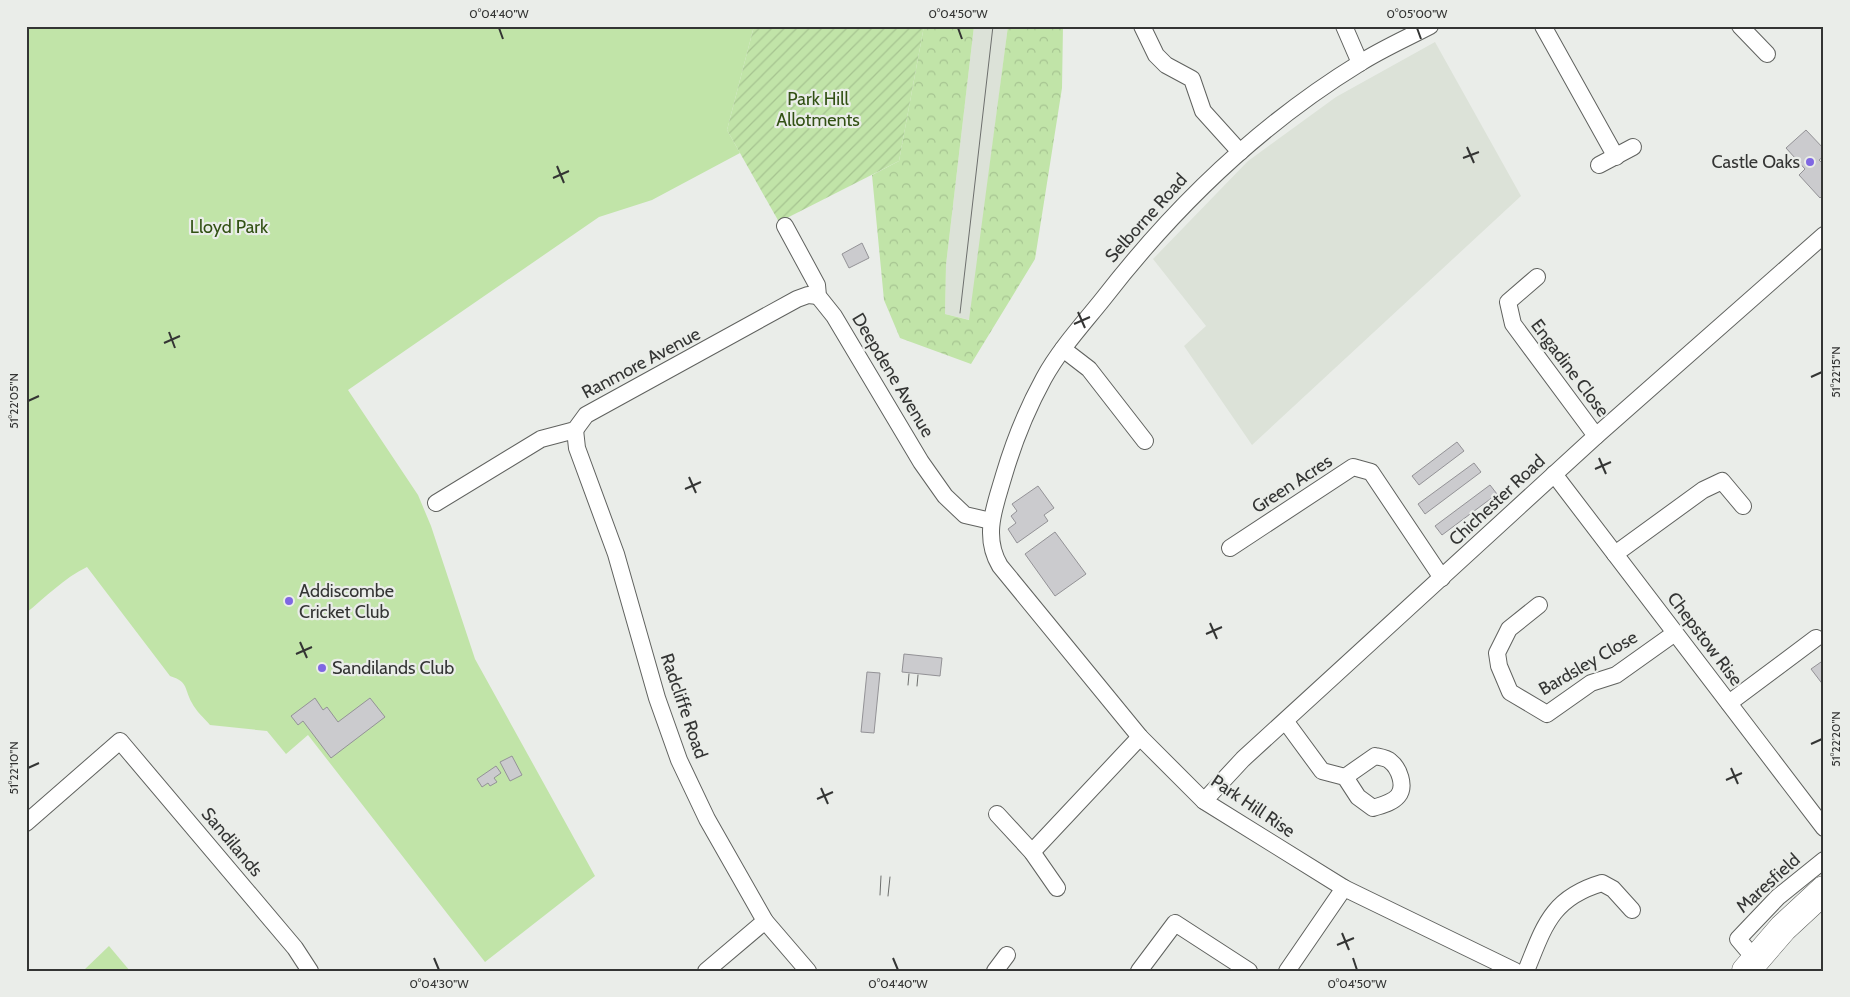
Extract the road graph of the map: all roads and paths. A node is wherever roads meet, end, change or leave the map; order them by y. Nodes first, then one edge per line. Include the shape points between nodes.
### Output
1 (1142, 26) edge
2 (1344, 26) edge
3 (1430, 26) edge
4 (1543, 26) edge
5 (1740, 26) edge
6 (1767, 54) dead end
7 (1360, 62) junction
8 (1633, 147) dead end
9 (1240, 152) junction
10 (1616, 157) junction
11 (1599, 165) dead end
12 (785, 226) dead end
13 (1824, 235) edge
14 (1537, 277) dead end
15 (818, 296) junction
16 (1063, 350) junction
17 (576, 430) junction
18 (1596, 436) junction
19 (1145, 441) dead end
20 (1554, 474) junction
21 (436, 504) dead end
22 (1743, 506) dead end
23 (991, 521) junction
24 (1230, 548) dead end
25 (1616, 554) junction
26 (1442, 578) junction
27 (1539, 605) dead end
28 (1675, 633) junction
29 (1816, 638) dead end
30 (1728, 703) junction
31 (1286, 722) junction
32 (1140, 736) junction
33 (1345, 777) dead end
34 (1204, 801) junction
35 (997, 814) dead end
36 (26, 823) edge
37 (1824, 828) edge
38 (1032, 852) junction
39 (1824, 860) edge
40 (1057, 888) dead end
41 (1344, 888) junction
42 (1824, 890) edge
43 (1824, 906) edge
44 (1632, 910) dead end
45 (764, 921) junction
46 (1007, 955) dead end
47 (1755, 967) edge
48 (310, 971) edge
49 (706, 971) edge
50 (808, 971) edge
51 (994, 971) edge
52 (1139, 971) edge
53 (1249, 971) edge
54 (1287, 971) edge
55 (1515, 971) edge
56 (1526, 971) edge

1 - 9 street via 1156,55 1166,65 1192,80 1204,111
2 - 7 street
3 - 7 street, Selborne Road
4 - 10 street
5 - 6 street
7 - 9 street, Selborne Road via 1285,114
8 - 10 street
9 - 16 street, Selborne Road via 1204,184 1149,242
10 - 11 street
12 - 15 street, Deepdene Avenue via 817,285
13 - 18 street, Chichester Road
14 - 18 street, Engadine Close via 1508,302 1512,324
15 - 17 street, Ranmore Avenue via 797,299 586,415
15 - 23 street, Deepdene Avenue via 834,316 945,496 965,515
16 - 19 street via 1093,373
16 - 23 street, Selborne Road via 1045,377 1014,442
17 - 21 street via 541,438
17 - 45 street, Radcliffe Road via 577,448 616,554 657,698 679,760
18 - 20 street, Chichester Road
20 - 25 street, Chepstow Rise
20 - 26 street, Chichester Road
22 - 25 street via 1722,481 1703,490
23 - 32 street, Park Hill Rise via 992,553 1000,566
24 - 26 street, Green Acres via 1353,467 1371,472
25 - 28 street, Chepstow Rise
26 - 31 street, Chichester Road
27 - 28 street, Bardsley Close via 1509,629 1497,653 1510,692 1547,714 1591,683 1616,675
28 - 30 street, Chepstow Rise
29 - 30 street
30 - 37 street, Chepstow Rise
31 - 33 street via 1322,771
31 - 34 street, Chichester Road via 1243,759
32 - 34 street, Park Hill Rise
32 - 38 street
34 - 41 street, Park Hill Rise
35 - 38 street
36 - 48 street, Sandilands via 120,741 295,948
38 - 40 street
39 - 47 street, Maresfield via 1778,898 1738,939
41 - 54 street
41 - 55 street, Park Hill Rise
42 - 47 highway via 1783,928
43 - 47 highway via 1775,955
44 - 56 street via 1613,889 1602,883 1578,893 1558,906 1548,918
45 - 49 street
45 - 50 street, Radcliffe Road
46 - 51 street
52 - 53 street via 1175,923

